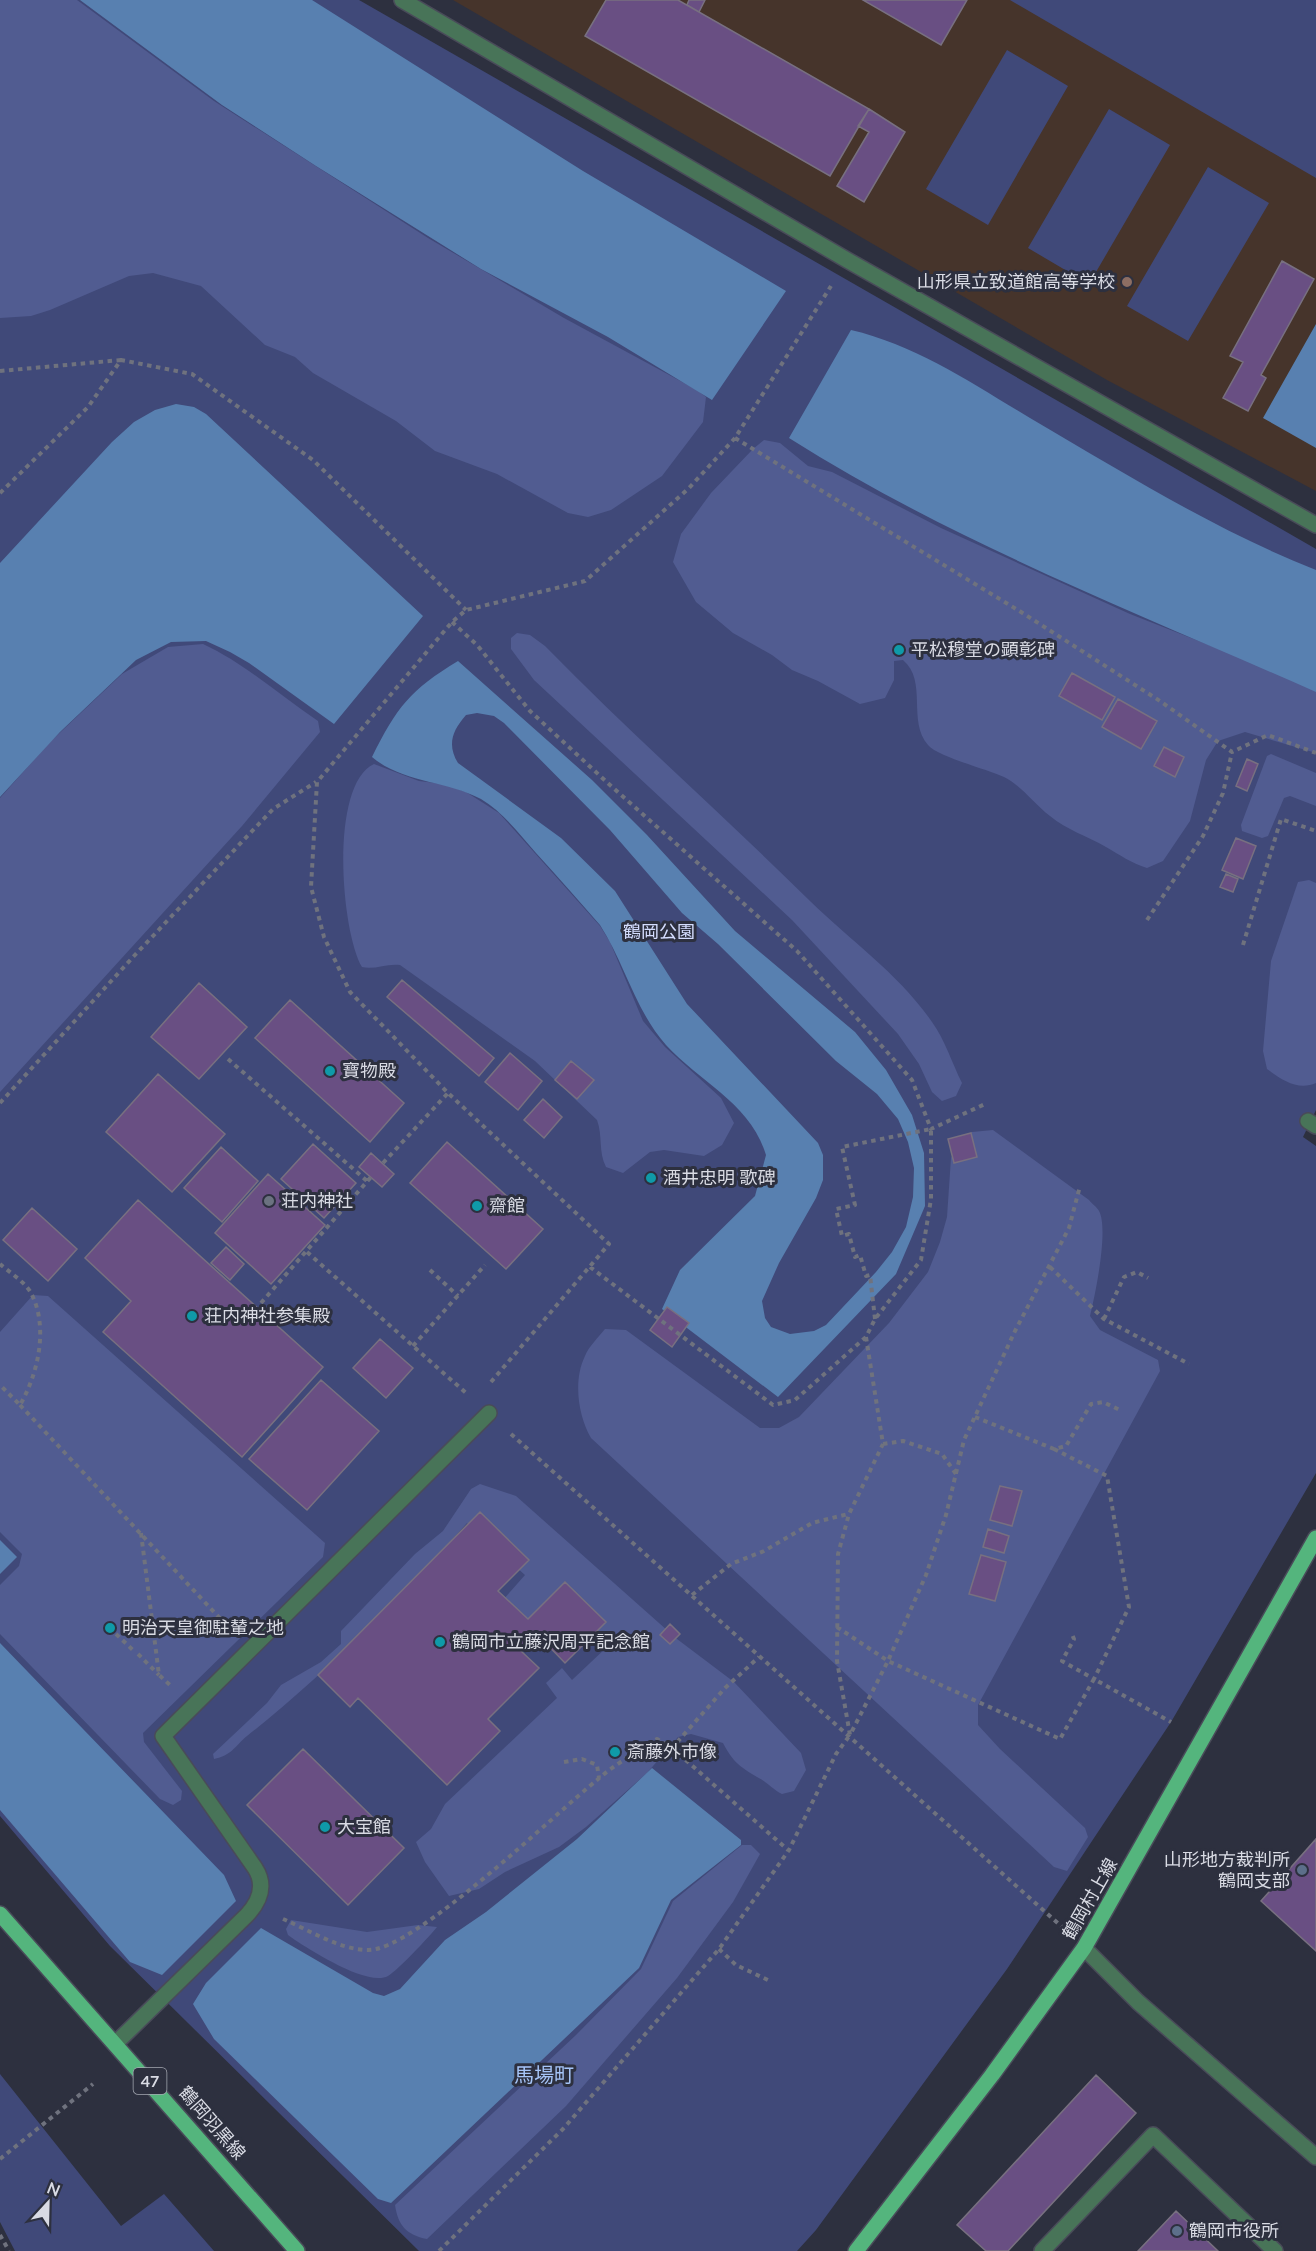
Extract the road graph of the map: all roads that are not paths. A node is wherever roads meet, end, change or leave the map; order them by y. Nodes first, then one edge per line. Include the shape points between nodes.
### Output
1 (402, 0) edge
2 (1316, 525) edge
3 (489, 1413) dead end
4 (1316, 1538) edge
5 (0, 1914) edge
6 (1084, 1948) junction
7 (116, 2043) junction
8 (1316, 2157) edge
9 (297, 2251) edge
10 (856, 2251) edge
11 (1042, 2251) edge
12 (1275, 2251) edge

1 - 2 street via 858,266
3 - 7 street via 163,1736 261,1877 262,1890 254,1908
4 - 6 main road, 鶴岡村上線
5 - 7 main road, 鶴岡羽黒線 / 47
6 - 8 street via 1138,2002
6 - 10 main road, 鶴岡村上線
7 - 9 main road, 鶴岡羽黒線 / 47
11 - 12 street via 1153,2135

